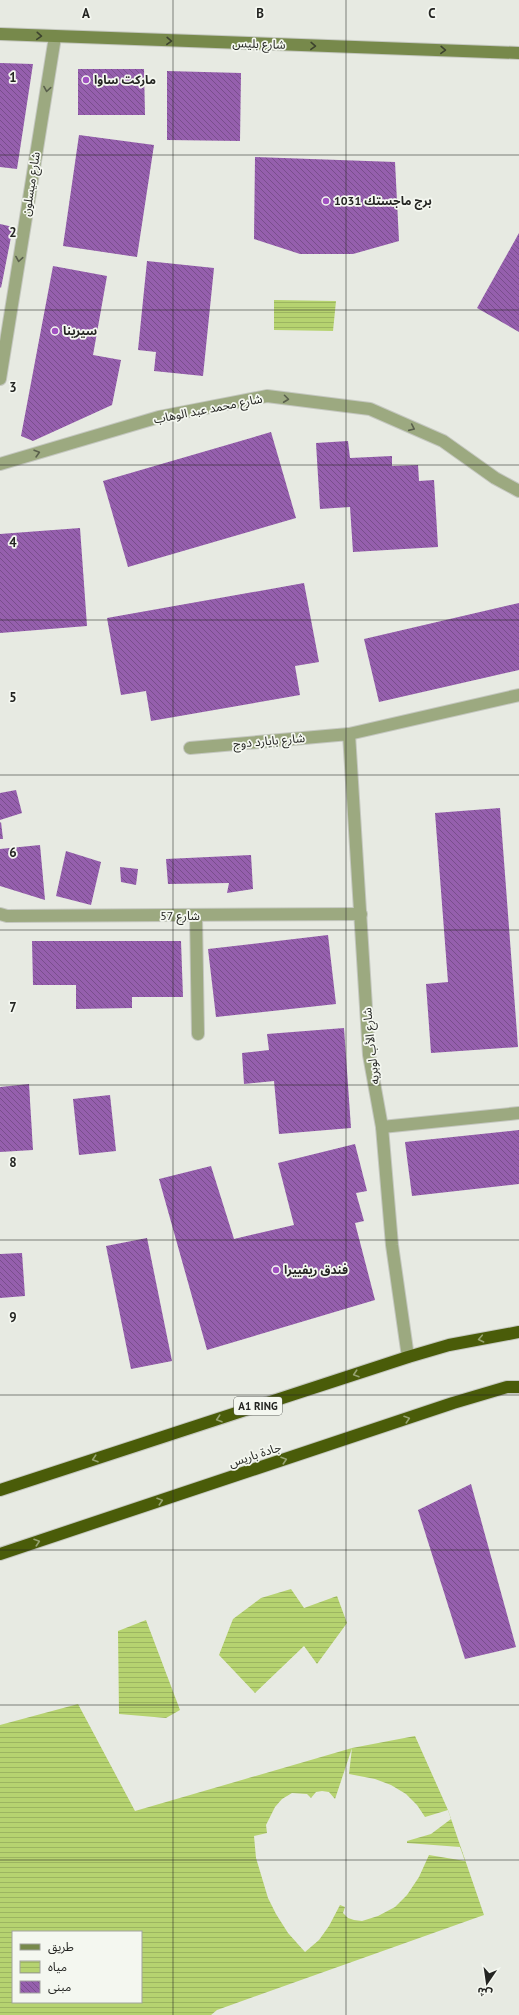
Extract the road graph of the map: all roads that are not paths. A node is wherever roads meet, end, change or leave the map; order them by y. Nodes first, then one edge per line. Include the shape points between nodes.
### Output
1 (0, 34) edge
2 (55, 37) junction
3 (519, 53) edge
4 (0, 379) edge
5 (0, 464) edge
6 (519, 491) edge
7 (519, 695) edge
8 (349, 734) junction
9 (190, 748) dead end
10 (360, 914) junction
11 (4, 915) edge
12 (196, 916) junction
13 (198, 1034) dead end
14 (519, 1113) edge
15 (382, 1127) junction
16 (519, 1332) edge
17 (408, 1357) junction
18 (519, 1386) edge
19 (0, 1490) edge
20 (0, 1554) edge

1 -> 2 street, شارع بليس
2 -> 3 street, شارع بليس
2 -> 4 street, شارع ميسلون
5 -> 6 street, شارع محمد عبد الوهاب via 159,417 267,396 370,409 443,441 495,478
7 - 8 street, شارع بايارد دوج
8 - 9 street, شارع بايارد دوج
8 - 10 street, شارع الأب لوبريه
10 - 12 street, شارع 57
10 - 15 street, شارع الأب لوبريه via 369,1055
11 - 12 street, شارع 57
12 - 13 street
14 - 15 street
15 - 17 street, شارع الأب لوبريه via 392,1244
16 -> 17 highway, A1 RING via 450,1345
17 -> 19 highway, A1 RING
20 -> 18 highway, جادة باريس via 453,1403

